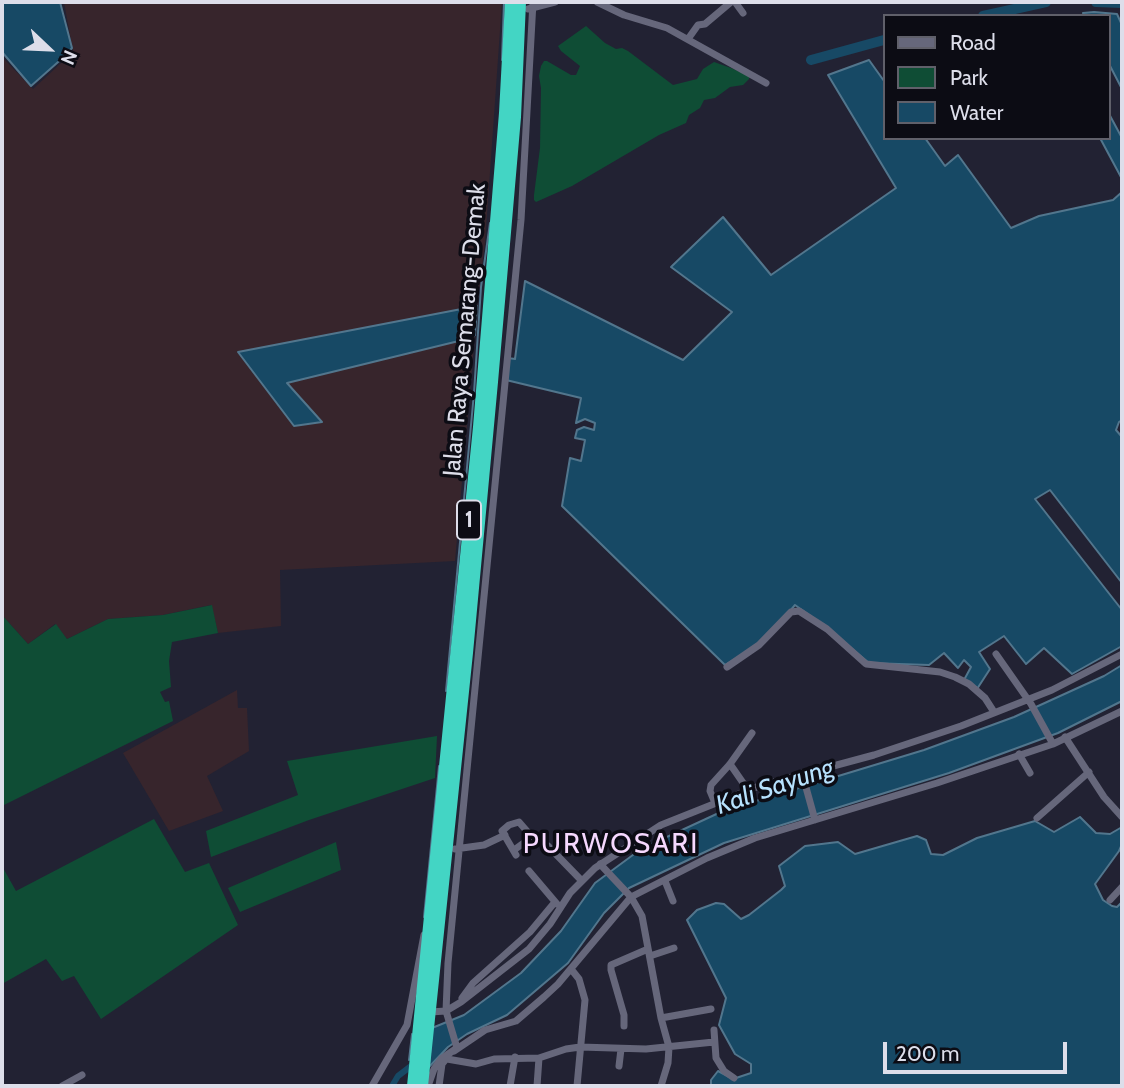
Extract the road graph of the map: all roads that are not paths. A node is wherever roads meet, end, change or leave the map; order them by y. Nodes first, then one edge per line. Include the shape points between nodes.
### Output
1 (555, 2) edge
2 (597, 2) edge
3 (733, 2) edge
4 (523, 5) edge
5 (743, 13) dead end
6 (688, 39) junction
7 (766, 83) dead end
8 (521, 220) junction
9 (506, 223) junction
10 (461, 653) junction
11 (996, 654) dead end
12 (1122, 654) edge
13 (727, 667) dead end
14 (1029, 701) junction
15 (1122, 711) edge
16 (994, 712) junction
17 (751, 733) dead end
18 (1065, 737) junction
19 (1051, 741) junction
20 (1019, 754) junction
21 (730, 764) junction
22 (1088, 772) junction
23 (1030, 773) dead end
24 (803, 774) junction
25 (748, 790) junction
26 (715, 803) junction
27 (1122, 817) edge
28 (814, 818) junction
29 (1037, 818) dead end
30 (505, 835) junction
31 (548, 846) dead end
32 (453, 849) junction
33 (600, 864) junction
34 (529, 871) dead end
35 (582, 881) junction
36 (665, 881) junction
37 (1122, 887) edge
38 (628, 896) junction
39 (1110, 900) dead end
40 (673, 901) dead end
41 (558, 905) junction
42 (429, 925) junction
43 (674, 948) dead end
44 (649, 953) junction
45 (571, 969) junction
46 (711, 1009) dead end
47 (446, 1011) junction
48 (430, 1012) junction
49 (661, 1018) junction
50 (624, 1026) dead end
51 (714, 1030) dead end
52 (422, 1036) junction
53 (714, 1042) junction
54 (456, 1046) junction
55 (582, 1047) junction
56 (669, 1047) junction
57 (621, 1049) junction
58 (515, 1057) junction
59 (539, 1058) junction
60 (444, 1059) junction
61 (619, 1066) dead end
62 (82, 1075) dead end
63 (734, 1078) dead end
64 (421, 1084) edge
65 (62, 1086) edge
66 (372, 1086) edge
67 (439, 1086) edge
68 (510, 1086) edge
69 (537, 1086) edge
70 (577, 1086) edge
71 (661, 1086) edge

1 - 4 street
2 - 6 street
3 - 5 street
3 - 6 street via 699,24
4 - 8 street
4 - 9 highway, Jalan Raya Semarang-Demak / 1
4 - 10 highway, Jalan Raya Semarang-Demak / 1 via 505,113
6 - 7 street
8 - 9 street
8 - 32 street
9 - 10 highway, Jalan Raya Semarang-Demak / 1
10 - 32 highway, Jalan Raya Semarang-Demak / 1
10 - 42 highway, Jalan Raya Semarang-Demak / 1
11 - 14 street
12 - 14 street
13 - 16 street via 760,645 791,612 799,611 866,664 955,677 985,698
14 - 16 street
14 - 19 street
15 - 18 street
16 - 24 street via 893,749
17 - 21 street
18 - 19 street
18 - 22 street
19 - 20 street
20 - 23 street
20 - 28 street
21 - 25 street
21 - 26 street via 710,788
22 - 27 street
22 - 29 street
24 - 25 street
24 - 28 street
25 - 26 street
26 - 33 street via 661,825
28 - 36 street via 707,858
30 - 30 street via 515,852 532,835 516,822 503,829
30 - 32 street via 484,845
31 - 35 street
32 - 47 street
32 - 48 highway, Jalan Raya Semarang-Demak / 1
33 - 35 street
33 - 38 street
34 - 41 street
35 - 41 street
36 - 38 street
36 - 40 street
37 - 39 street
38 - 44 street via 642,916
38 - 45 street
41 - 47 street via 550,924 529,949
42 - 52 highway, Jalan Raya Semarang-Demak / 1
42 - 66 street via 421,945 407,1025
43 - 44 street
44 - 49 street
44 - 50 street via 611,965
45 - 54 street via 516,1021 485,1030
45 - 55 street via 585,1000
46 - 49 street
47 - 48 street
47 - 54 street
48 - 52 highway, Jalan Raya Semarang-Demak / 1
49 - 56 street
51 - 53 street
52 - 64 highway, 1
53 - 56 street
53 - 63 street via 719,1063
54 - 60 street
55 - 57 street
55 - 59 street
55 - 70 street
56 - 57 street
56 - 71 street
57 - 61 street
58 - 59 street
58 - 60 street via 472,1064
58 - 68 street
59 - 69 street
60 - 64 street
60 - 67 street
62 - 65 street

